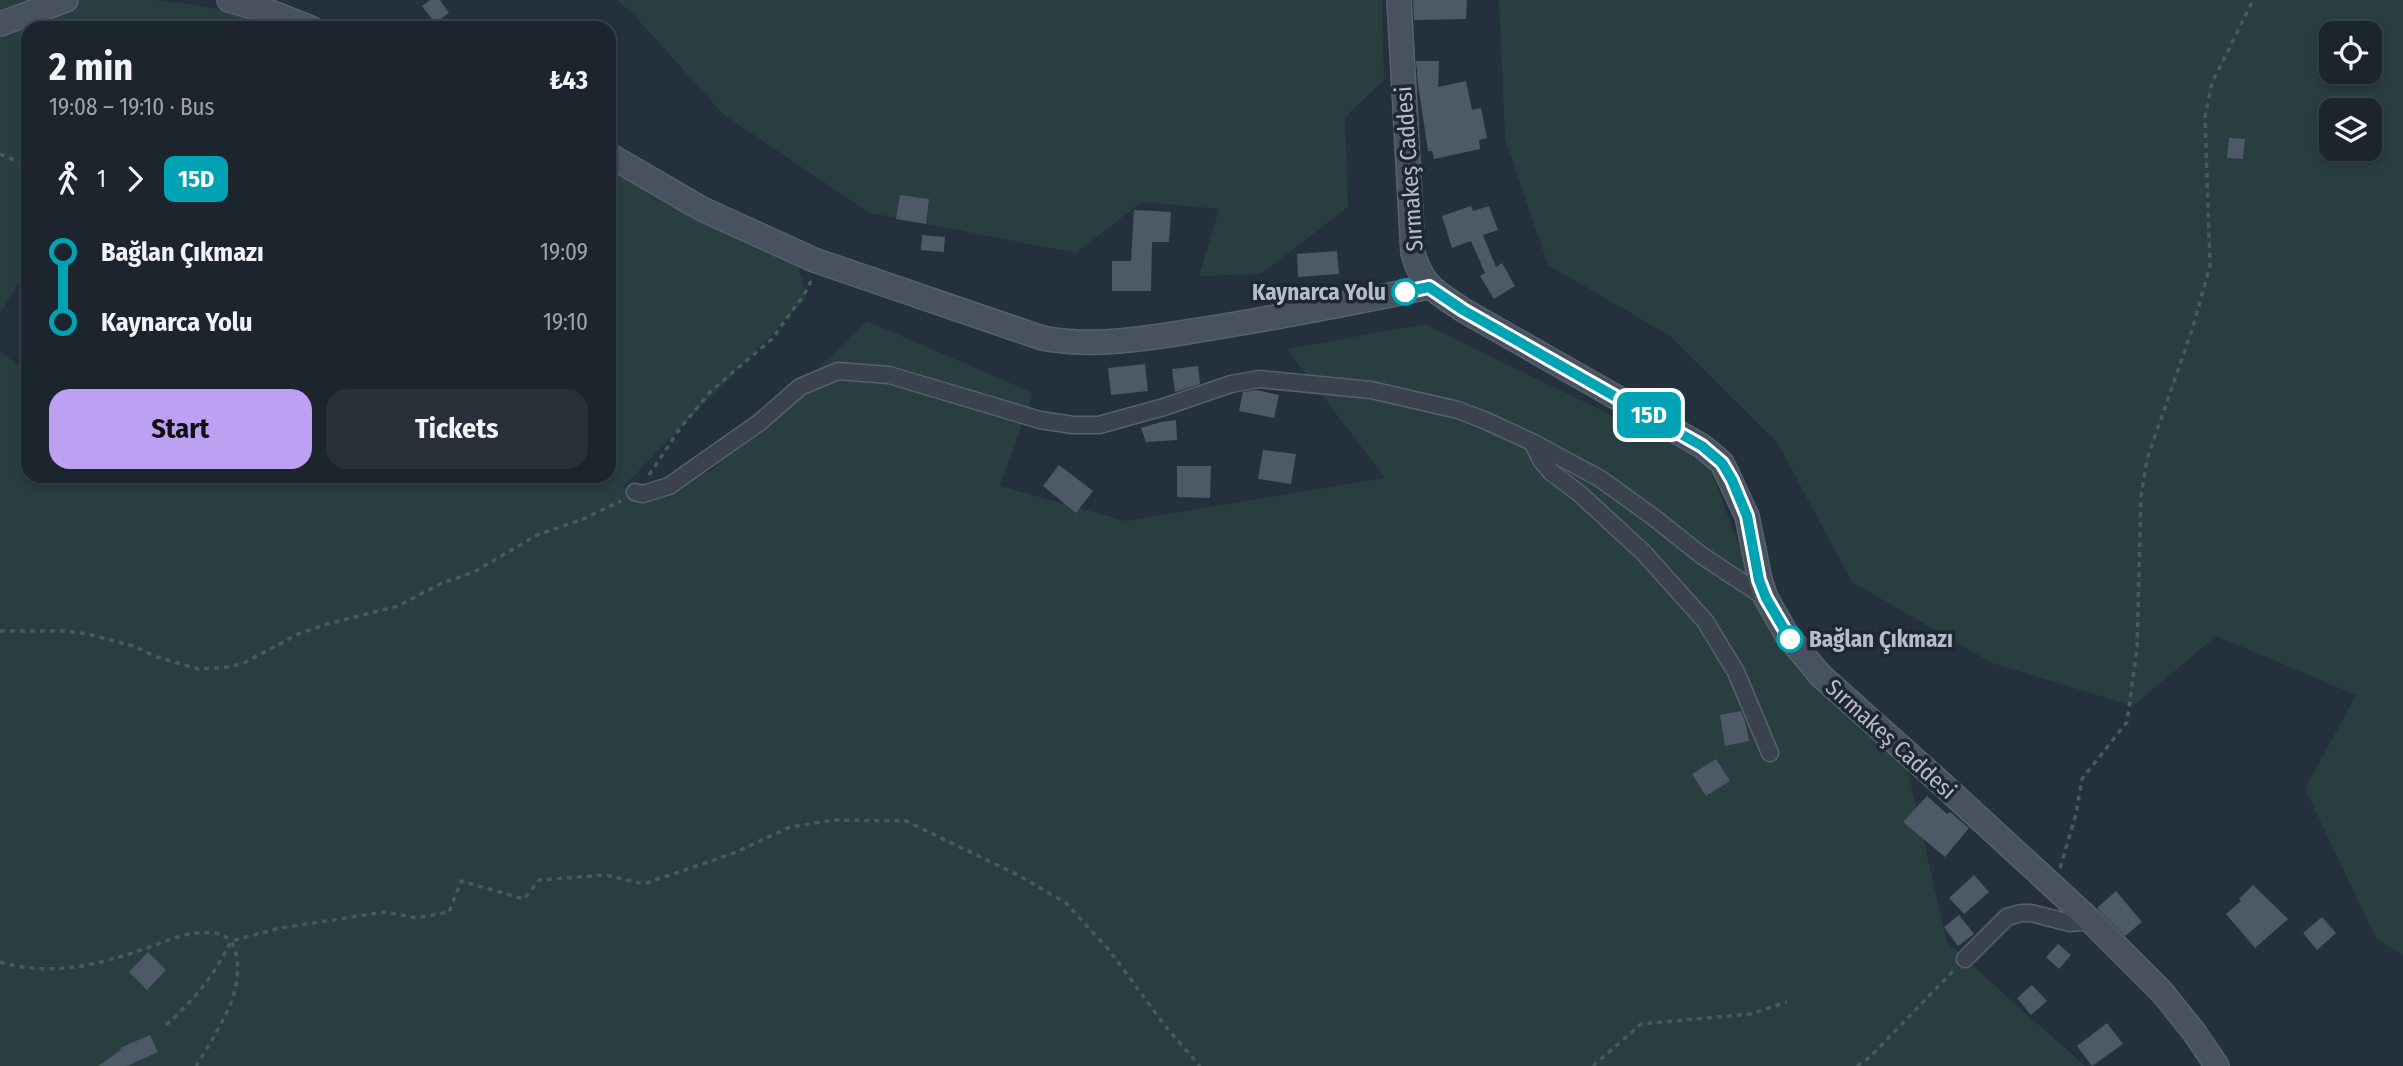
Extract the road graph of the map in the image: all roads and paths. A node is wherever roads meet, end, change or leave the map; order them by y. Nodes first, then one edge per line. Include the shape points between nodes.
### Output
1 (66, 0) edge
2 (229, 0) edge
3 (1399, 0) edge
4 (2253, 0) edge
5 (293, 21) edge
6 (0, 24) edge
7 (0, 154) edge
8 (616, 159) edge
9 (21, 163) edge
10 (814, 260) junction
11 (1429, 287) junction
12 (1532, 442) junction
13 (635, 492) junction
14 (1766, 598) junction
15 (0, 631) edge
16 (1770, 752) dead end
17 (2054, 887) junction
18 (2091, 921) junction
19 (231, 941) junction
20 (1965, 959) joint
21 (0, 962) edge
22 (1787, 1002) dead end
23 (166, 1026) dead end
24 (196, 1066) edge
25 (1200, 1066) edge
26 (1593, 1066) edge
27 (1857, 1066) edge
28 (2217, 1066) edge

1 - 6 main road
2 - 5 main road
3 - 11 main road, Sırmakeş Caddesi via 1413,253
4 - 17 path via 2212,83 2205,117 2210,266 2147,459 2141,496 2137,649 2127,722 2082,779
7 - 9 path
8 - 10 main road via 702,209
10 - 11 main road via 1064,342 1182,333
10 - 13 path via 805,293 772,338 710,391
11 - 14 main road, Sırmakeş Caddesi via 1702,446 1722,463 1747,516
12 - 13 street via 1458,410 1371,390 1259,379 1099,425 1073,425 889,375 838,371 800,387 761,422 669,486
12 - 14 street via 1598,478
12 - 16 street via 1552,473 1644,553 1705,621 1736,672
13 - 15 path via 615,505 537,535 474,572 398,606 298,634 229,667 198,669 133,646 64,631
14 - 17 main road, Sırmakeş Caddesi via 1787,635 1820,676
17 - 18 main road, Sırmakeş Caddesi
18 - 20 street via 2070,923 2031,913 2007,917
18 - 28 main road, Sırmakeş Caddesi via 2162,992
19 - 21 path via 216,933 198,933 62,970
19 - 23 path via 194,999
19 - 24 path via 237,968 231,1002
19 - 25 path via 280,928 385,912 417,918 449,912 461,881 524,899 539,880 606,875 644,884 734,853 790,827 834,820 906,821 1066,903
20 - 27 path
22 - 26 path via 1750,1014 1641,1024

